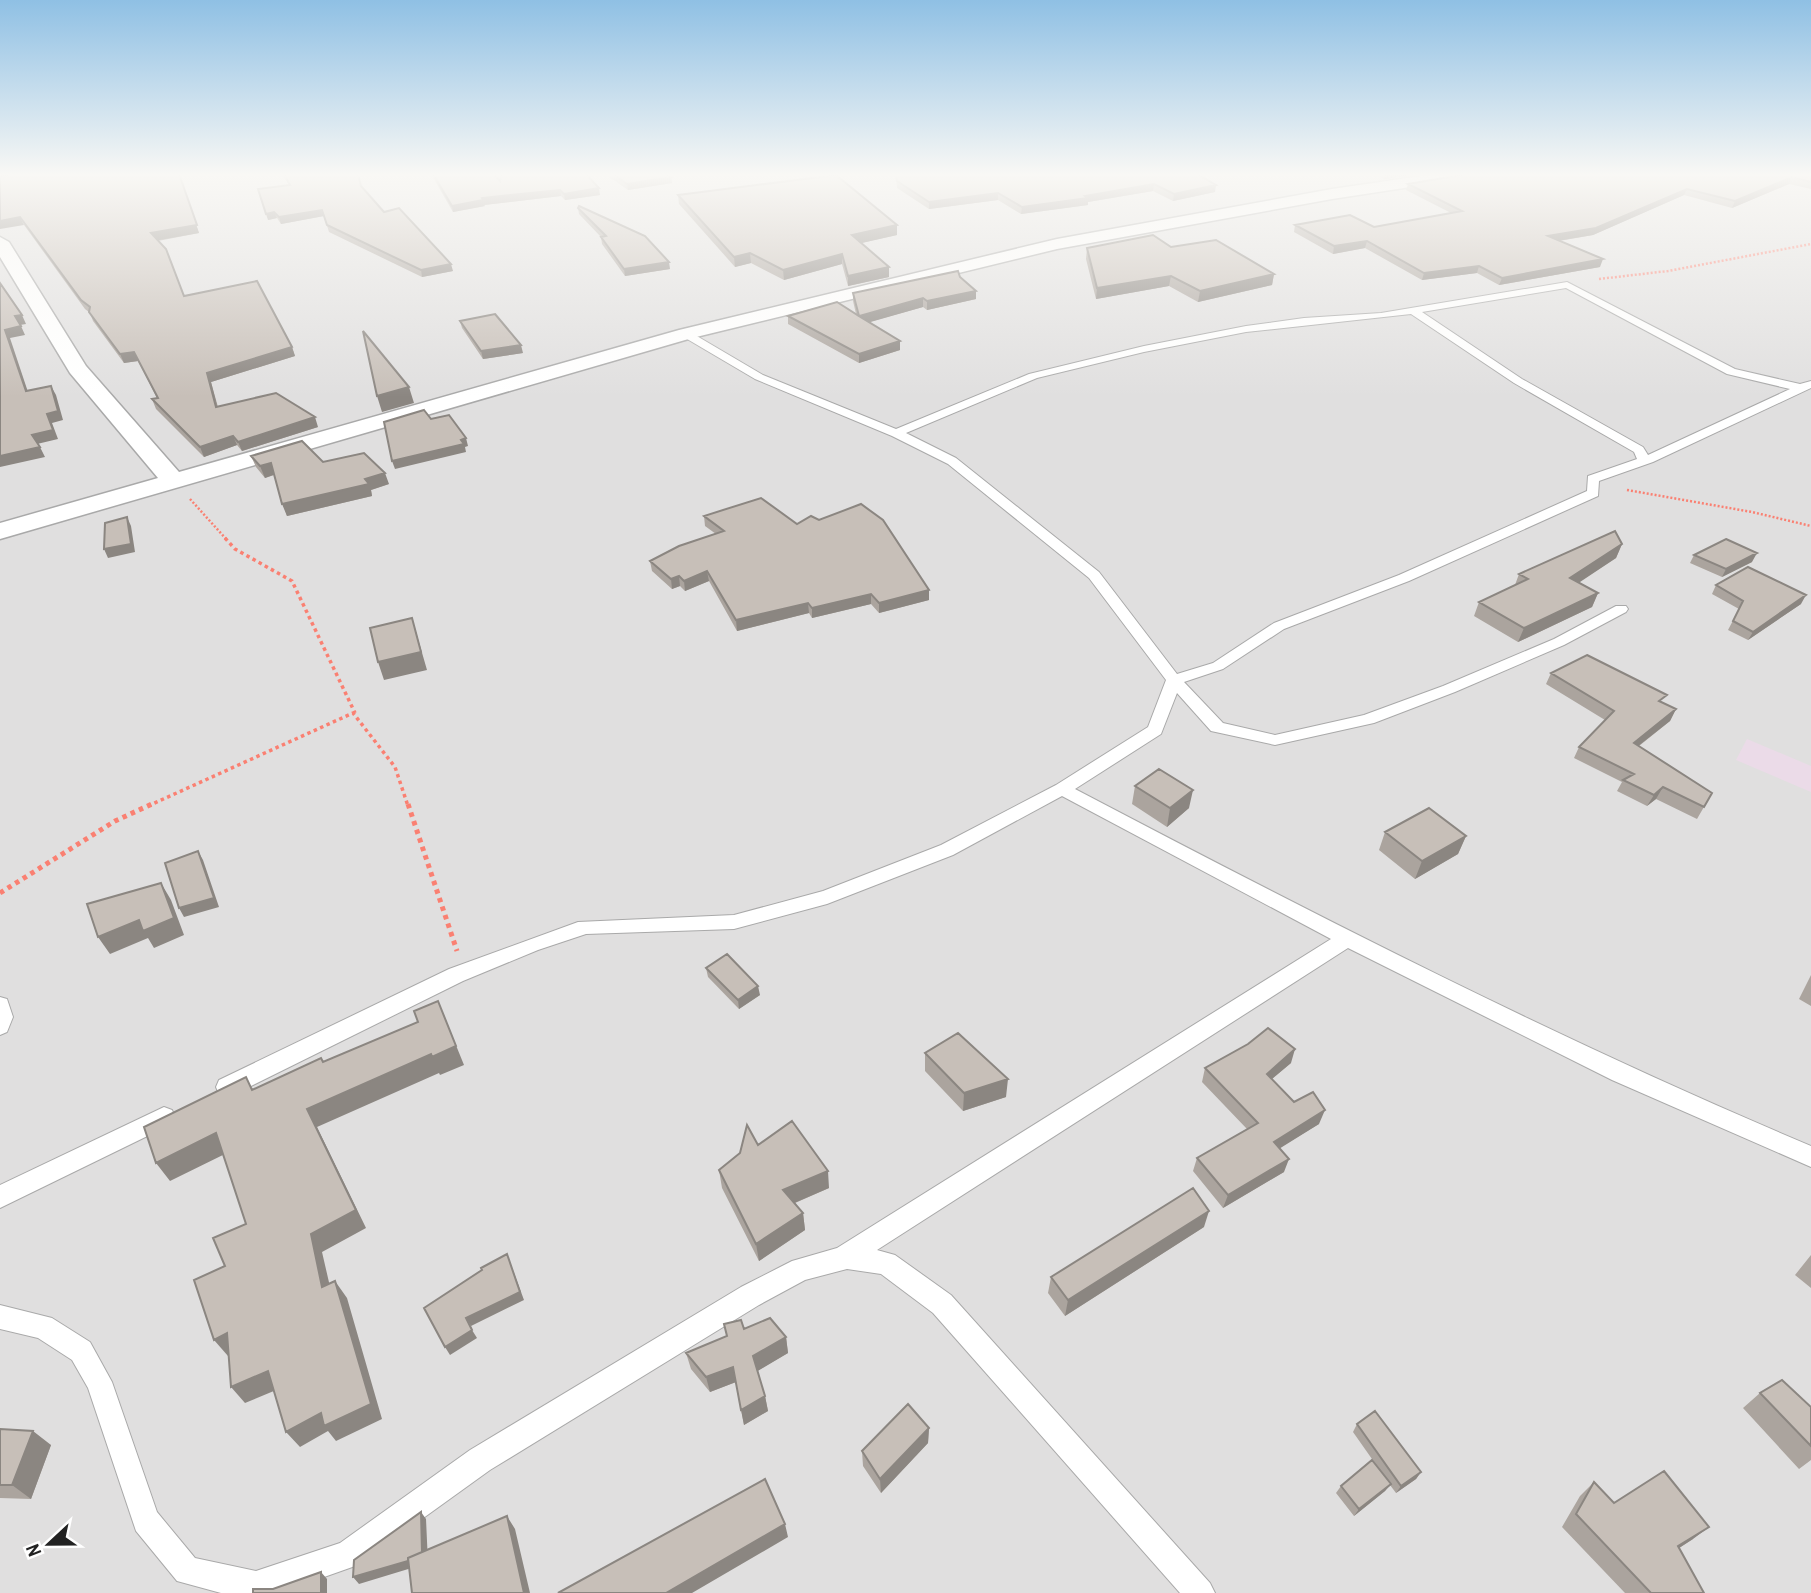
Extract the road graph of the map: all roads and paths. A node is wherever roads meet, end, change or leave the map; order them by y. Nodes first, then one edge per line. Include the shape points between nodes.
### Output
1 (4, 248) edge
2 (1039, 248) edge
3 (1788, 248) edge
4 (1567, 285) junction
5 (1412, 310) junction
6 (686, 334) junction
7 (1806, 386) edge
8 (896, 433) junction
9 (1644, 460) junction
10 (175, 482) junction
11 (1593, 484) junction
12 (1811, 526) edge
13 (0, 531) edge
14 (1621, 609) dead end
15 (1174, 680) junction
16 (359, 720) junction
17 (1062, 789) junction
18 (0, 893) edge
19 (1345, 940) junction
20 (464, 972) junction
21 (0, 1005) edge
22 (0, 1026) edge
23 (209, 1095) edge
24 (185, 1107) edge
25 (1811, 1157) edge
26 (0, 1197) edge
27 (841, 1259) junction
28 (0, 1317) edge
29 (1200, 1593) edge

1 - 10 street via 76,369
2 - 6 street
3 - 4 path
4 - 5 lane
4 - 7 lane via 1731,372
5 - 8 lane via 1246,329 1144,349 1033,376
5 - 9 lane via 1518,381 1639,450
6 - 8 lane via 760,377
6 - 10 street
7 - 9 lane
8 - 15 lane via 952,461 1094,575
9 - 11 lane via 1593,479
10 - 13 street
10 - 16 path via 235,549 292,581
11 - 12 path
11 - 15 lane via 1593,493 1564,507 1404,578 1279,626 1218,666
14 - 15 lane via 1559,642 1368,719 1275,740 1217,727
15 - 17 lane via 1155,730
16 - 18 path via 353,713 115,821
16 - 20 path via 395,767
17 - 19 lane
17 - 20 lane via 947,850 827,897 734,922 585,927
19 - 25 lane via 1712,1116
19 - 27 lane
20 - 23 lane
21 - 22 lane via 4,1017
24 - 26 lane
27 - 28 lane via 800,1269 727,1310 480,1460 348,1555 256,1587 187,1571 146,1521 99,1382 80,1351 43,1327
27 - 29 lane via 886,1263 942,1304

